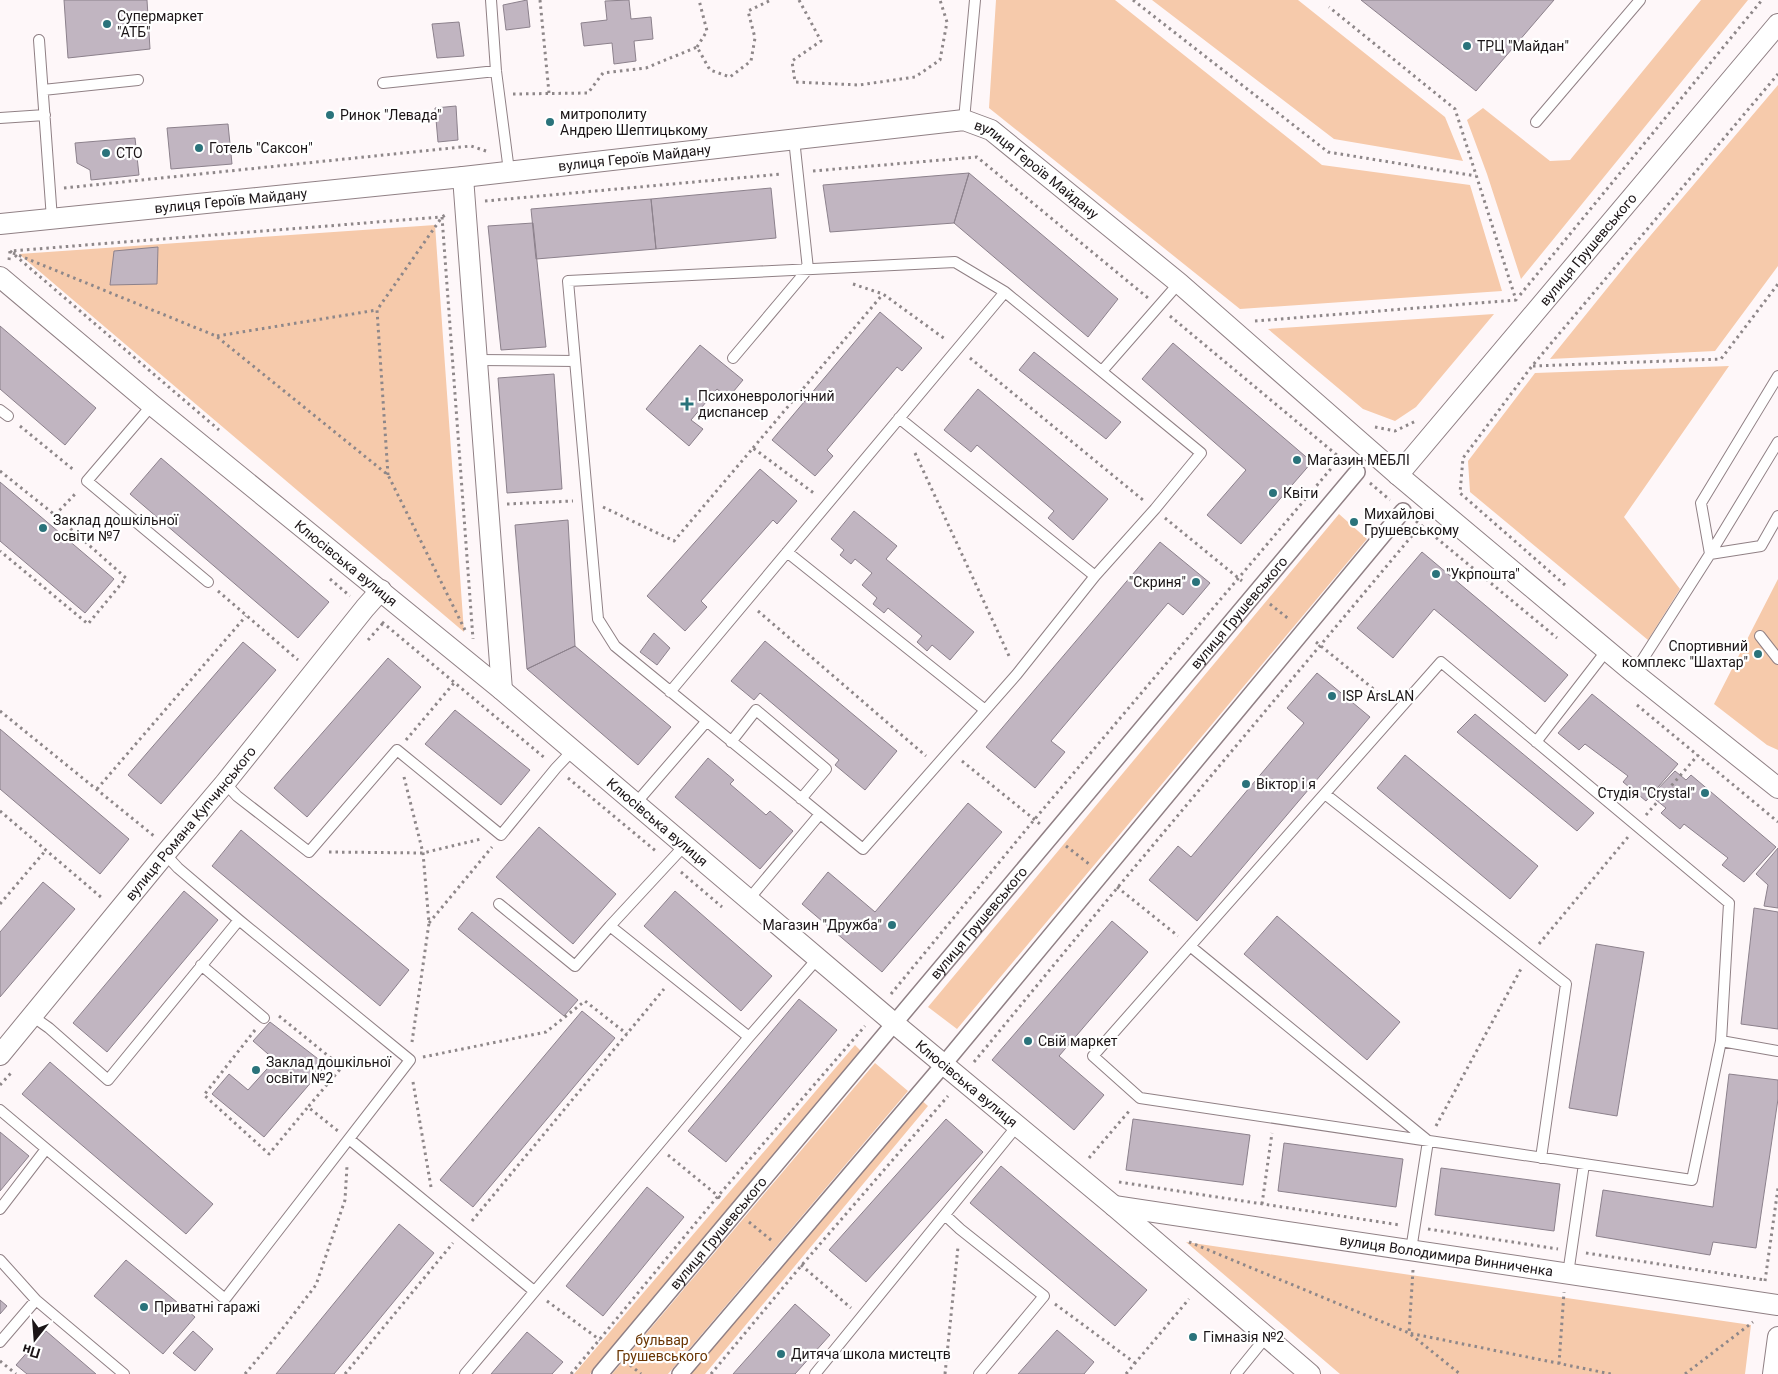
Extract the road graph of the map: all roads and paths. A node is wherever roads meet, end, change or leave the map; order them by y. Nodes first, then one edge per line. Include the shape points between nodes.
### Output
1 (491, 0) edge
2 (540, 0) edge
3 (699, 0) edge
4 (771, 0) edge
5 (799, 0) edge
6 (940, 0) edge
7 (975, 0) edge
8 (1133, 0) edge
9 (1640, 0) edge
10 (1762, 0) edge
11 (1330, 6) dead end
12 (1778, 24) edge
13 (40, 40) dead end
14 (697, 47) junction
15 (496, 71) junction
16 (1778, 74) edge
17 (138, 80) dead end
18 (383, 83) dead end
19 (43, 90) junction
20 (549, 94) junction
21 (500, 95) junction
22 (45, 115) junction
23 (0, 118) edge
24 (964, 120) junction
25 (1536, 122) dead end
26 (794, 139) junction
27 (509, 171) junction
28 (798, 172) junction
29 (1476, 176) junction
30 (463, 177) junction
31 (464, 202) junction
32 (442, 217) junction
33 (52, 219) junction
34 (0, 224) edge
35 (10, 251) junction
36 (808, 269) junction
37 (3, 279) edge
38 (846, 281) dead end
39 (1179, 283) junction
40 (1778, 284) edge
41 (1005, 292) junction
42 (883, 294) junction
43 (1516, 300) junction
44 (1158, 307) junction
45 (1510, 308) dead end
46 (377, 310) junction
47 (1249, 322) dead end
48 (216, 336) junction
49 (958, 348) junction
50 (733, 358) dead end
51 (477, 360) junction
52 (576, 361) junction
53 (1532, 366) junction
54 (1102, 371) junction
55 (1778, 376) edge
56 (152, 405) junction
57 (4, 413) edge
58 (899, 418) junction
59 (1419, 419) dead end
60 (1370, 426) dead end
61 (1778, 442) edge
62 (753, 448) junction
63 (1340, 458) junction
64 (0, 471) edge
65 (1357, 472) junction
66 (388, 474) junction
67 (1398, 475) junction
68 (87, 481) junction
69 (588, 500) junction
70 (828, 504) junction
71 (488, 506) junction
72 (1155, 509) junction
73 (1403, 511) junction
74 (55, 515) junction
75 (1778, 516) edge
76 (1421, 525) junction
77 (0, 551) edge
78 (787, 552) junction
79 (1710, 554) junction
80 (326, 576) dead end
81 (1095, 576) junction
82 (1239, 578) junction
83 (208, 582) joint
84 (381, 590) junction
85 (1571, 591) dead end
86 (1257, 593) junction
87 (746, 601) junction
88 (365, 608) junction
89 (246, 616) junction
90 (1303, 631) junction
91 (1760, 636) dead end
92 (1564, 644) dead end
93 (1320, 645) junction
94 (1608, 650) junction
95 (1778, 659) edge
96 (298, 660) dead end
97 (1634, 673) junction
98 (1017, 674) junction
99 (454, 684) junction
100 (502, 690) junction
101 (670, 692) junction
102 (1631, 700) dead end
103 (0, 710) edge
104 (985, 710) junction
105 (1398, 710) junction
106 (706, 722) junction
107 (731, 742) junction
108 (1536, 742) junction
109 (397, 750) junction
110 (573, 750) junction
111 (949, 751) junction
112 (1698, 755) junction
113 (937, 765) junction
114 (556, 768) junction
115 (225, 784) junction
116 (1778, 788) edge
117 (96, 789) junction
118 (1325, 794) junction
119 (801, 799) junction
120 (636, 803) junction
121 (0, 811) edge
122 (820, 814) junction
123 (1034, 820) junction
124 (1778, 822) edge
125 (1637, 826) junction
126 (502, 835) junction
127 (1053, 835) junction
128 (154, 837) dead end
129 (685, 845) junction
130 (46, 850) junction
131 (309, 852) junction
132 (423, 853) junction
133 (165, 854) junction
134 (669, 862) junction
135 (1101, 874) junction
136 (1118, 887) junction
137 (102, 898) dead end
138 (749, 899) junction
139 (0, 904) edge
140 (499, 904) dead end
141 (729, 913) dead end
142 (239, 920) junction
143 (430, 922) junction
144 (610, 926) junction
145 (1190, 946) junction
146 (1529, 955) junction
147 (818, 958) junction
148 (201, 965) junction
149 (674, 977) junction
150 (891, 994) dead end
151 (32, 1016) junction
152 (264, 1018) junction
153 (858, 1020) dead end
154 (895, 1024) junction
155 (865, 1026) junction
156 (627, 1034) junction
157 (749, 1037) junction
158 (881, 1040) junction
159 (1721, 1041) junction
160 (1778, 1051) edge
161 (0, 1055) edge
162 (410, 1060) junction
163 (974, 1062) dead end
164 (944, 1064) junction
165 (930, 1081) junction
166 (948, 1096) junction
167 (1140, 1098) junction
168 (955, 1102) dead end
169 (308, 1107) junction
170 (0, 1110) edge
171 (1274, 1118) junction
172 (1017, 1126) junction
173 (350, 1139) junction
174 (1428, 1141) junction
175 (658, 1146) junction
176 (46, 1149) junction
177 (1089, 1158) dead end
178 (1541, 1158) junction
179 (1584, 1164) junction
180 (438, 1192) dead end
181 (718, 1196) junction
182 (1262, 1204) dead end
183 (1114, 1206) junction
184 (0, 1208) edge
185 (737, 1212) junction
186 (466, 1213) dead end
187 (946, 1215) junction
188 (474, 1219) junction
189 (960, 1229) junction
190 (462, 1232) junction
191 (1188, 1242) dead end
192 (784, 1251) junction
193 (1412, 1258) junction
194 (0, 1260) edge
195 (801, 1266) junction
196 (1566, 1281) junction
197 (534, 1290) junction
198 (1182, 1292) dead end
199 (1044, 1296) junction
200 (1189, 1299) junction
201 (36, 1300) junction
202 (1197, 1305) dead end
203 (1778, 1305) edge
204 (862, 1316) junction
205 (1760, 1317) dead end
206 (1409, 1333) junction
207 (1778, 1336) edge
208 (1266, 1337) junction
209 (600, 1340) junction
210 (0, 1342) edge
211 (617, 1354) junction
212 (0, 1360) edge
213 (1135, 1363) junction
214 (1559, 1364) junction
215 (16, 1374) edge
216 (124, 1374) edge
217 (245, 1374) edge
218 (345, 1374) edge
219 (465, 1374) edge
220 (571, 1374) edge
221 (600, 1374) edge
222 (641, 1374) edge
223 (680, 1374) edge
224 (711, 1374) edge
225 (815, 1374) edge
226 (945, 1374) edge
227 (979, 1374) edge
228 (1126, 1374) edge
229 (1236, 1374) edge
230 (1310, 1374) edge
231 (1460, 1374) edge
232 (1611, 1374) edge
233 (1685, 1374) edge
234 (1773, 1374) edge

1 - 15 lane
2 - 20 path
3 - 14 path via 707,31
4 - 14 path via 748,11 755,38 750,61 730,77 710,70
5 - 6 path via 821,41 792,61 794,82 859,85 915,77 940,60 948,22
7 - 24 lane
8 - 29 path via 1328,152
9 - 25 lane
10 - 43 path
11 - 29 path via 1455,110
12 - 67 street, вулиця Грушевського
13 - 19 lane
14 - 20 path via 646,68 603,73 588,93
15 - 18 lane
15 - 21 lane
16 - 53 path
17 - 19 lane
19 - 22 lane
20 - 21 path
21 - 27 lane
22 - 23 lane
22 - 33 lane
24 - 26 street, вулиця Героїв Майдану
24 - 39 street, вулиця Героїв Майдану via 992,130
26 - 27 street, вулиця Героїв Майдану
26 - 28 lane
27 - 30 street, вулиця Героїв Майдану
28 - 31 path
28 - 36 lane
28 - 44 path via 977,156
29 - 43 path
30 - 31 street
30 - 33 street, вулиця Героїв Майдану
31 - 32 path
31 - 51 street
32 - 35 path
32 - 46 path
32 - 66 path via 473,647
33 - 34 street, вулиця Героїв Майдану
35 - 37 path
35 - 48 path
36 - 41 lane via 954,262
36 - 50 lane
36 - 52 lane via 568,281
37 - 56 street, Клюсівська вулиця
38 - 42 path
39 - 44 lane
39 - 67 street, вулиця Героїв Майдану
40 - 53 path via 1721,359
41 - 49 lane
41 - 54 lane
42 - 49 path
42 - 62 path
43 - 45 path
43 - 47 path
44 - 54 lane
44 - 63 path
46 - 48 path
46 - 66 path
48 - 66 path
49 - 58 lane
49 - 72 path
51 - 52 lane
51 - 71 street
52 - 69 lane
53 - 85 path via 1463,458 1460,493
54 - 72 lane via 1201,453
55 - 79 lane via 1701,503
56 - 68 lane
56 - 84 street, Клюсівська вулиця
57 - 68 path
58 - 70 lane
58 - 81 lane
58 - 98 path
59 - 60 path via 1395,431
61 - 79 lane
62 - 69 path via 674,541
62 - 70 path
63 - 65 path
63 - 82 path
64 - 74 path
65 - 73 path
65 - 86 street, вулиця Грушевського
67 - 94 street, вулиця Героїв Майдану
68 - 74 path
68 - 83 lane
69 - 71 path
69 - 101 lane via 598,619 615,646
70 - 78 lane
71 - 100 street
72 - 81 lane
72 - 82 path
73 - 76 path
73 - 90 street
74 - 77 path via 126,578 88,624
75 - 79 lane via 1761,546
76 - 92 path
76 - 93 path
78 - 87 lane
78 - 104 lane
79 - 97 lane
80 - 88 path
81 - 98 lane
82 - 86 path
82 - 123 path
83 - 89 path
84 - 88 street, вулиця Романа Купчинського
84 - 100 street, Клюсівська вулиця
86 - 90 path
86 - 127 street, вулиця Грушевського
87 - 101 lane
87 - 113 path
88 - 99 path
88 - 115 street, вулиця Романа Купчинського
89 - 96 path
89 - 117 path
90 - 93 path
90 - 135 street
91 - 95 lane
93 - 105 path
93 - 136 path
94 - 97 street, вулиця Героїв Майдану
94 - 108 lane
97 - 116 street, вулиця Героїв Майдану
98 - 104 lane
99 - 109 path
99 - 114 path
100 - 110 street, Клюсівська вулиця
101 - 106 lane
102 - 112 path
103 - 117 path
104 - 111 lane
105 - 108 lane via 1440,662
105 - 118 lane
106 - 107 lane
106 - 120 lane
107 - 119 lane
107 - 119 lane via 756,710 826,769
108 - 125 lane
109 - 126 lane
109 - 131 lane
109 - 132 path
110 - 114 lane
110 - 120 street, Клюсівська вулиця
111 - 113 lane
111 - 123 path
112 - 124 path
112 - 125 path
113 - 122 lane via 863,849
114 - 126 lane
114 - 134 path
115 - 131 lane
115 - 133 street, вулиця Романа Купчинського
117 - 128 path
118 - 145 lane
118 - 146 lane
119 - 122 lane
120 - 129 street, Клюсівська вулиця
121 - 130 path
122 - 138 lane
123 - 127 path
123 - 150 path
125 - 146 path
125 - 159 lane via 1729,903
126 - 132 path
126 - 143 path
127 - 135 path
127 - 154 street, вулиця Грушевського
129 - 134 lane
129 - 138 street, Клюсівська вулиця
130 - 137 path
130 - 139 path
131 - 132 path
132 - 143 path
133 - 142 lane
133 - 151 street, вулиця Романа Купчинського
134 - 141 path
134 - 144 lane
135 - 136 path
135 - 164 street
136 - 145 path
136 - 163 path
138 - 147 street, Клюсівська вулиця
140 - 144 lane via 575,966
142 - 148 lane
142 - 162 lane
143 - 162 path
144 - 149 lane
145 - 167 lane via 1092,1056
145 - 174 lane
146 - 174 path
146 - 178 lane via 1566,984
147 - 154 street, Клюсівська вулиця
147 - 157 lane
148 - 151 lane via 108,1080
148 - 152 lane
149 - 156 path
149 - 157 lane
151 - 161 street, вулиця Романа Купчинського
152 - 169 path via 273,1011 342,1067
152 - 169 path via 204,1095 269,1154
153 - 155 path
154 - 158 street, вулиця Грушевського
154 - 164 street, Клюсівська вулиця
155 - 158 path
155 - 181 path
156 - 162 path via 585,1001 546,1032
156 - 188 path
157 - 175 lane
158 - 185 street, вулиця Грушевського
159 - 160 lane
159 - 179 lane via 1692,1180
162 - 173 lane
162 - 180 path via 431,1186
164 - 165 street
164 - 172 street, Клюсівська вулиця
165 - 166 path
165 - 192 street
166 - 168 path
166 - 195 path
167 - 171 lane
167 - 177 path
169 - 173 path
170 - 176 lane
171 - 174 lane
171 - 182 path
172 - 183 street, Клюсівська вулиця
172 - 187 lane
173 - 176 lane via 225,1299
173 - 190 lane
173 - 217 path via 345,1200 316,1284
174 - 178 lane
174 - 193 lane
175 - 181 path
175 - 197 lane
176 - 184 lane
178 - 179 lane
179 - 196 lane
181 - 185 path
181 - 209 path
183 - 193 street, вулиця Володимира Винниченка
183 - 208 street, Клюсівська вулиця
185 - 192 path
185 - 211 street, вулиця Грушевського
186 - 188 path
187 - 189 lane
187 - 204 lane
188 - 190 path
189 - 199 lane
189 - 226 path
190 - 197 lane
190 - 218 path
191 - 206 path
192 - 195 path
192 - 223 street
193 - 196 street, вулиця Володимира Винниченка
193 - 206 path
194 - 201 lane
195 - 204 path
195 - 224 path
196 - 203 street, вулиця Володимира Винниченка
196 - 214 path
197 - 209 path
197 - 219 lane
198 - 200 path
199 - 213 path
199 - 227 lane
200 - 202 path
200 - 213 path
201 - 210 lane
201 - 216 lane
204 - 225 lane
205 - 233 path
206 - 214 path
206 - 231 path
207 - 234 street
208 - 229 lane
208 - 230 street, Клюсівська вулиця
209 - 211 path
209 - 220 path
211 - 221 street, вулиця Грушевського
211 - 222 path
212 - 215 path
213 - 228 path
214 - 232 path

